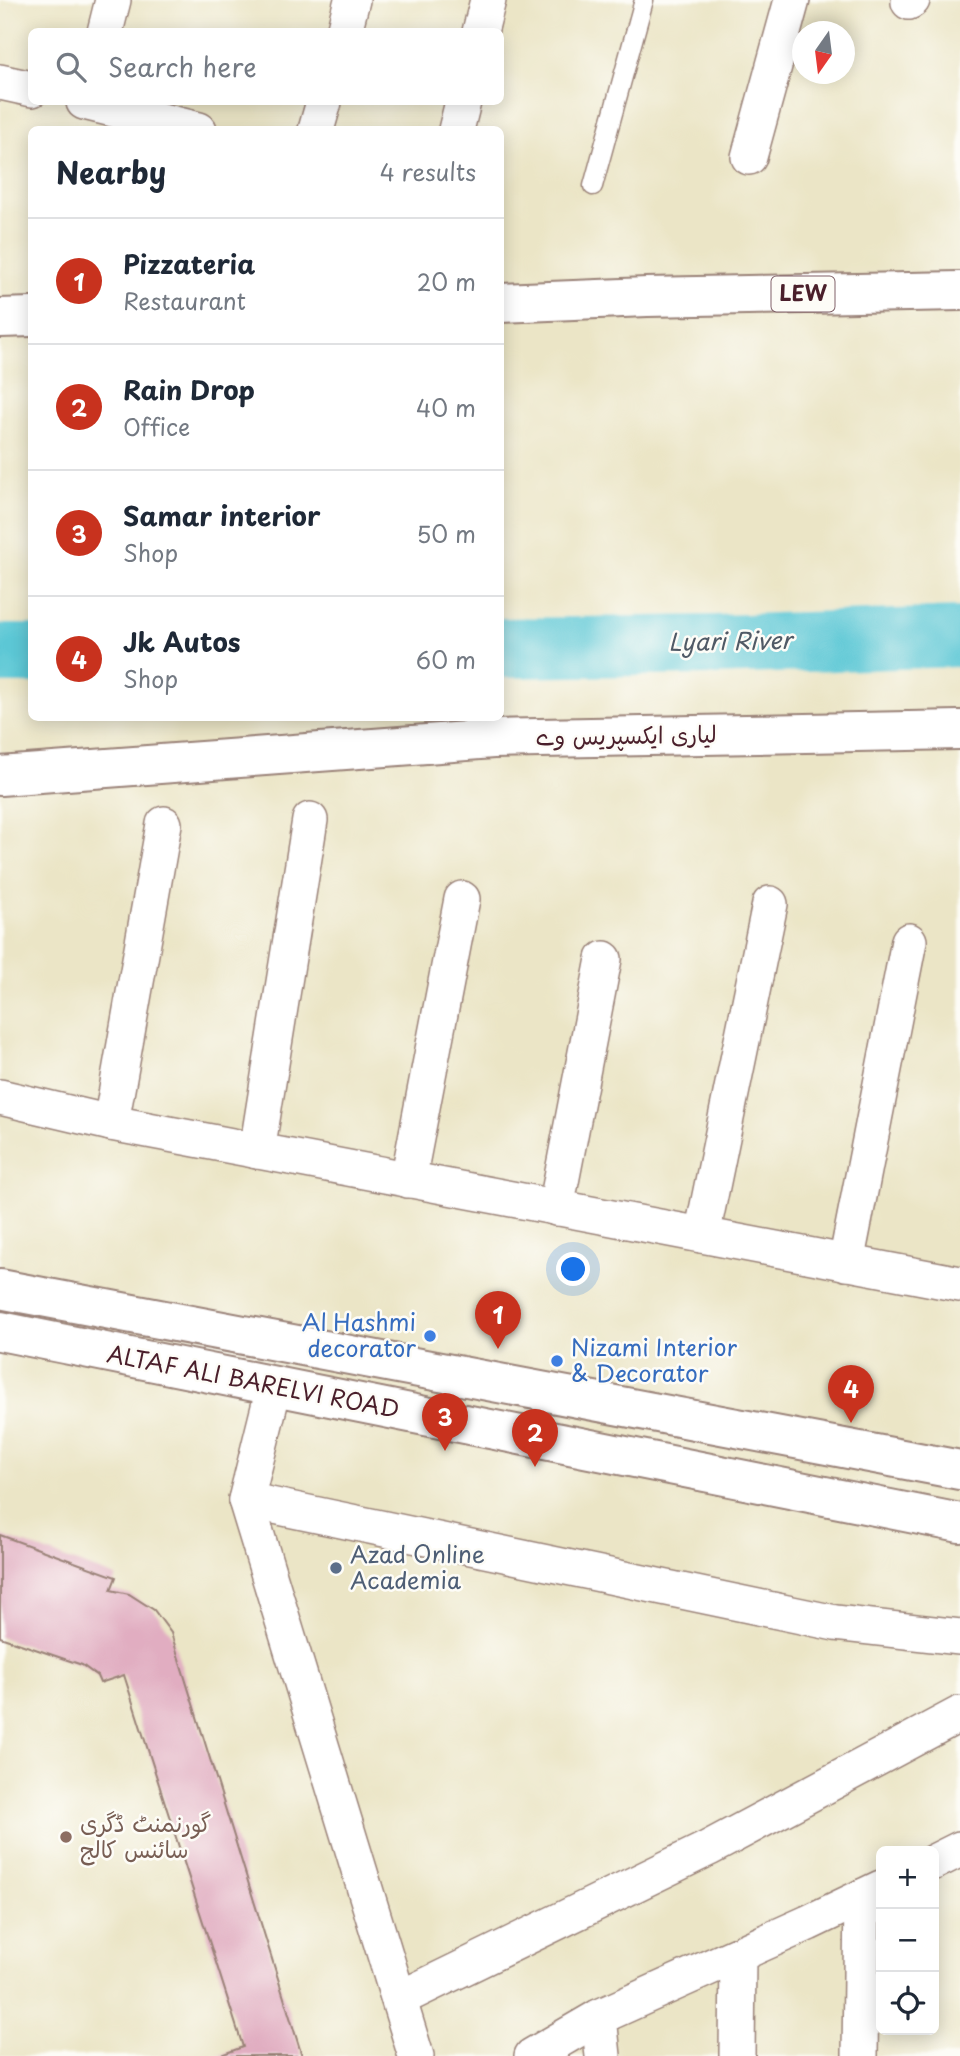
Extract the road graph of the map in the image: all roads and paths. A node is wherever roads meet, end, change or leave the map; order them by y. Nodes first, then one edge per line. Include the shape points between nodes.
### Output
1 (113, 0) edge
2 (352, 0) edge
3 (488, 0) edge
4 (644, 0) edge
5 (792, 0) edge
6 (106, 28) edge
7 (345, 28) edge
8 (481, 28) edge
9 (0, 82) edge
10 (28, 88) edge
11 (85, 105) edge
12 (98, 105) edge
13 (323, 105) edge
14 (462, 105) edge
15 (81, 126) edge
16 (183, 126) edge
17 (317, 126) edge
18 (457, 126) edge
19 (749, 157) dead end
20 (593, 186) dead end
21 (960, 291) edge
22 (504, 303) edge
23 (28, 317) edge
24 (0, 318) edge
25 (960, 730) edge
26 (0, 776) edge
27 (310, 820) dead end
28 (164, 824) dead end
29 (462, 899) dead end
30 (770, 904) dead end
31 (909, 941) dead end
32 (604, 959) dead end
33 (0, 1097) edge
34 (111, 1123) junction
35 (257, 1151) junction
36 (408, 1180) junction
37 (556, 1208) junction
38 (702, 1235) junction
39 (846, 1263) junction
40 (960, 1284) edge
41 (0, 1289) edge
42 (0, 1331) edge
43 (274, 1387) junction
44 (960, 1470) edge
45 (246, 1500) junction
46 (960, 1523) edge
47 (960, 1637) edge
48 (960, 1714) edge
49 (960, 1849) edge
50 (939, 1860) edge
51 (871, 1893) edge
52 (738, 1955) junction
53 (399, 1999) junction
54 (599, 2017) junction
55 (416, 2056) edge
56 (532, 2056) edge
57 (603, 2056) edge
58 (737, 2056) edge
59 (860, 2056) edge

1 - 6 street
2 - 7 street
3 - 8 street
4 - 20 lane
5 - 19 street
9 - 10 street
11 - 15 street
12 - 16 street
13 - 17 street
14 - 18 street
21 - 22 main road, LEW
23 - 24 main road
25 - 26 main road, لیاری ایکسپریس وے via 493,739
27 - 35 street
28 - 34 street
29 - 36 street
30 - 38 street
31 - 39 street
32 - 37 street
33 - 34 street
34 - 35 street
35 - 36 street
36 - 37 street
37 - 38 street
38 - 39 street
39 - 40 street
41 - 44 main road, ALTAF ALI BARELVI ROAD
42 - 43 main road, ALTAF ALI BARELVI ROAD
43 - 45 street
43 - 46 main road, ALTAF ALI BARELVI ROAD
45 - 47 street via 835,1623
45 - 53 street
48 - 53 street via 709,1847
49 - 50 street
51 - 52 street
51 - 59 street
52 - 54 street
52 - 58 street
53 - 55 street
54 - 56 street
54 - 57 street

